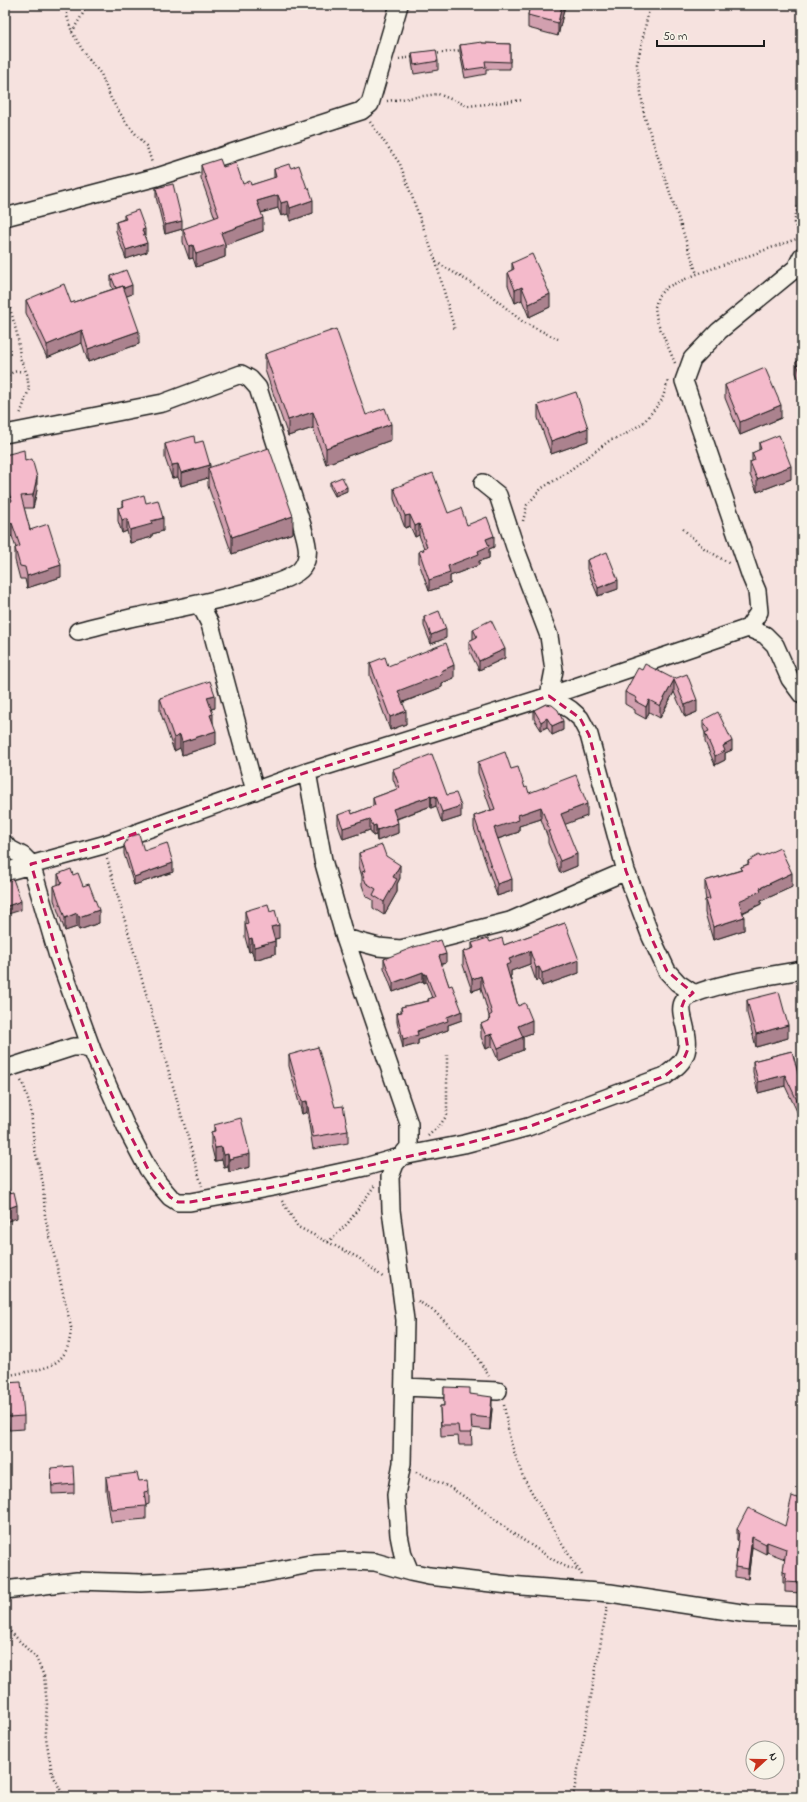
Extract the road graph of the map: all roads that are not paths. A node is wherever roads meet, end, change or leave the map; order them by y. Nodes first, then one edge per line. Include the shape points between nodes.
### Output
1 (399, 5) edge
2 (5, 217) edge
3 (802, 256) edge
4 (10, 433) edge
5 (483, 483) dead end
6 (198, 605) junction
7 (748, 628) junction
8 (78, 631) dead end
9 (802, 695) edge
10 (549, 696) junction
11 (307, 772) junction
12 (255, 791) junction
13 (7, 846) edge
14 (31, 864) junction
15 (626, 870) junction
16 (5, 872) edge
17 (345, 938) junction
18 (802, 970) edge
19 (693, 994) junction
20 (92, 1050) junction
21 (9, 1068) edge
22 (408, 1155) junction
23 (404, 1387) junction
24 (498, 1391) dead end
25 (410, 1572) junction
26 (5, 1590) edge
27 (802, 1616) edge

1 - 2 street via 384,60 366,107 157,177
3 - 7 street via 796,268 718,331 677,378 757,591 759,612
4 - 6 street via 163,403 241,374 250,379 258,388 300,518 308,558 301,570 283,580
5 - 10 street via 498,495 549,636 554,670
6 - 8 street
6 - 12 street via 210,624
7 - 9 street via 765,635 774,645 790,678
7 - 10 street
10 - 11 street
10 - 15 street via 580,718 589,735
11 - 12 street
11 - 17 street via 323,860
12 - 14 street via 103,845
13 - 14 street
13 - 16 street
14 - 16 street
14 - 20 street via 57,953
15 - 17 street via 510,921 401,949 378,947
15 - 19 street via 651,937 667,971
17 - 22 street via 409,1124
18 - 19 street via 729,984
19 - 22 street via 684,1001 681,1009 688,1048 683,1061 665,1076 528,1127 464,1144
20 - 21 street via 82,1046 74,1047
20 - 22 street via 148,1169 170,1197 178,1202 288,1184
22 - 23 street via 396,1164 390,1178 405,1320
23 - 24 street
23 - 25 street via 402,1463 396,1495 402,1555
25 - 26 street via 375,1562 350,1560 201,1580 141,1583 77,1582
25 - 27 street via 509,1585 610,1593 748,1614

